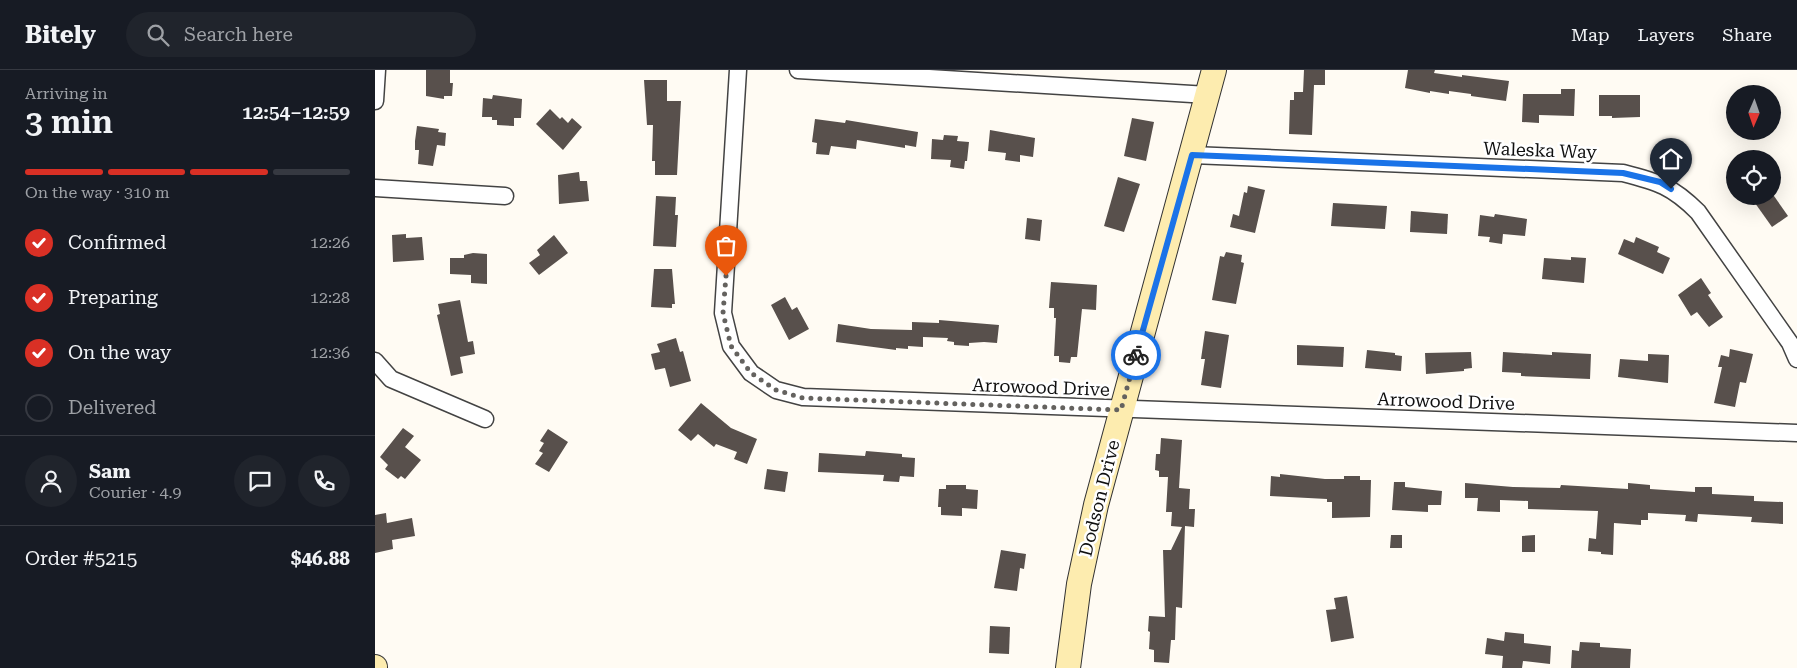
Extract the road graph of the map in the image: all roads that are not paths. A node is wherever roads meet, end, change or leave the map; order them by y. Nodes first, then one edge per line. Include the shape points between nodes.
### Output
1 (377, 70) edge
2 (738, 70) edge
3 (798, 70) edge
4 (1214, 70) edge
5 (1208, 94) junction
6 (375, 100) edge
7 (1192, 155) junction
8 (375, 188) edge
9 (505, 196) dead end
10 (1797, 359) edge
11 (375, 361) edge
12 (1121, 410) junction
13 (485, 419) dead end
14 (1797, 433) edge
15 (1069, 668) edge

1 - 6 street
2 - 12 street, Arrowood Drive via 723,313 731,346 751,373 776,390 803,398
3 - 5 street
4 - 5 street, Dodson Drive
5 - 7 street, Dodson Drive
7 - 10 street, Waleska Way via 1623,173 1660,182 1681,195 1698,212
7 - 12 street, Dodson Drive
8 - 9 street
11 - 13 street via 391,380
12 - 14 street, Arrowood Drive
12 - 15 street, Dodson Drive via 1079,584

